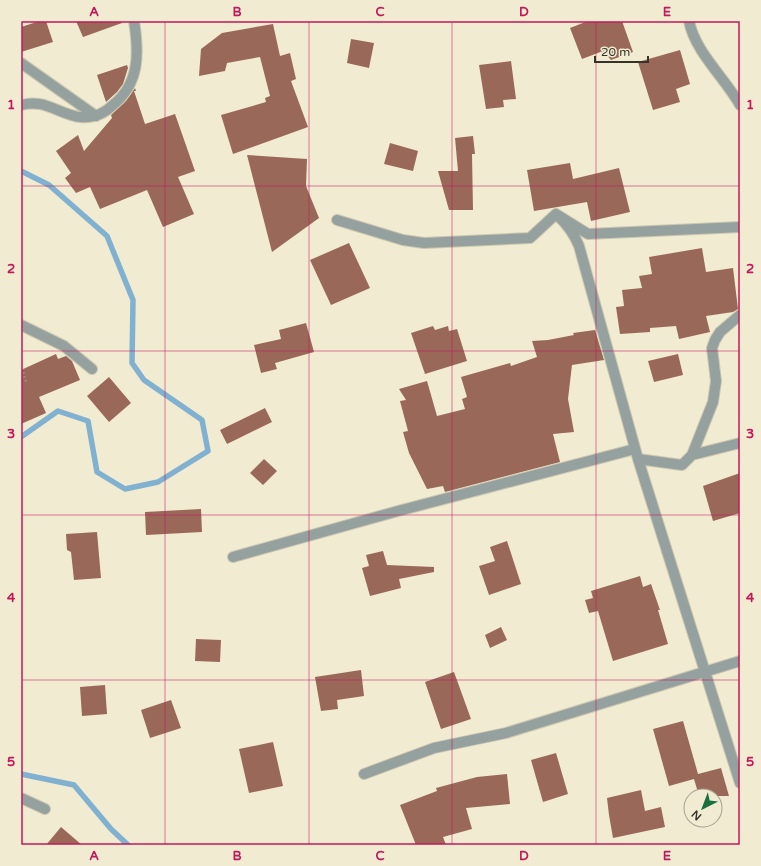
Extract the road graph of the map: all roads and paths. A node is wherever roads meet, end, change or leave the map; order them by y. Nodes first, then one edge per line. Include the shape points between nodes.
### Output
1 (134, 21) edge
2 (689, 21) edge
3 (21, 63) edge
4 (21, 105) edge
5 (740, 105) edge
6 (96, 116) junction
7 (556, 214) junction
8 (337, 220) dead end
9 (740, 227) edge
10 (740, 315) edge
11 (21, 325) edge
12 (21, 365) edge
13 (92, 369) dead end
14 (26, 382) dead end
15 (740, 443) edge
16 (636, 454) junction
17 (692, 455) junction
18 (233, 557) dead end
19 (740, 661) edge
20 (705, 672) junction
21 (364, 774) dead end
22 (740, 783) edge
23 (21, 798) edge
24 (45, 809) dead end

1 - 6 street via 137,63 132,81 121,99
2 - 5 street via 699,45
3 - 6 street
4 - 6 street via 32,102 78,117
7 - 8 street via 530,238 424,243 403,240
7 - 9 street via 588,234
7 - 16 street via 574,234 579,246
10 - 17 street via 720,332 712,348 716,381 713,402
11 - 13 street via 64,346
12 - 14 path
15 - 17 street
16 - 17 street via 682,465
16 - 18 street via 398,511
16 - 20 street
19 - 20 street
20 - 21 street via 506,733 434,748
20 - 22 street
23 - 24 street

